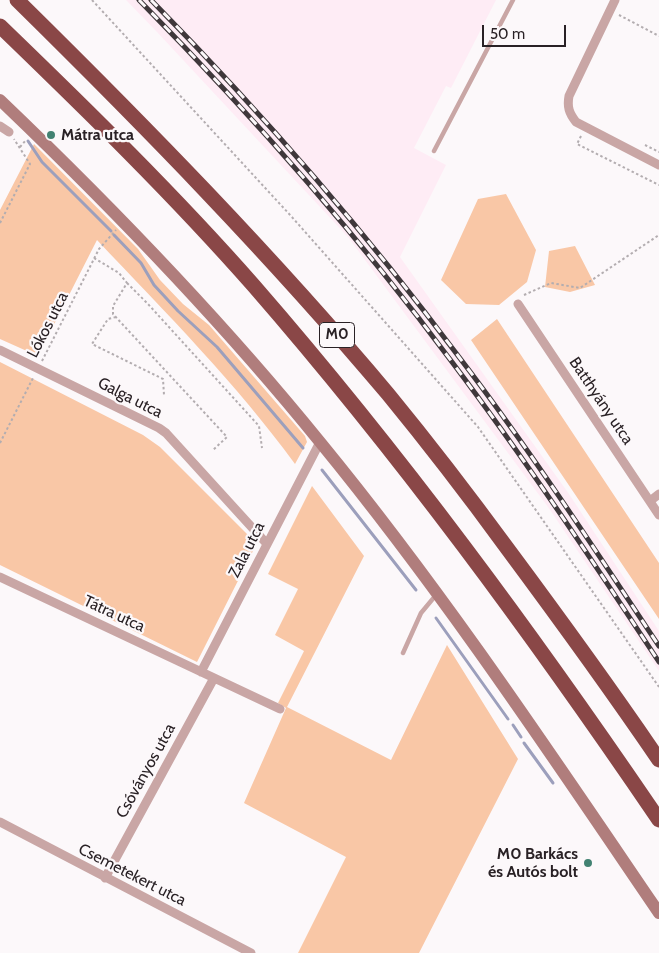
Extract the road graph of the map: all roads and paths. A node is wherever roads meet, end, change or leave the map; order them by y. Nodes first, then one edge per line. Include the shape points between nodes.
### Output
1 (17, 0) edge
2 (92, 0) edge
3 (513, 0) edge
4 (615, 0) edge
5 (622, 8) dead end
6 (0, 26) edge
7 (659, 36) edge
8 (0, 100) edge
9 (0, 126) edge
10 (585, 127) junction
11 (9, 132) joint
12 (642, 144) dead end
13 (434, 151) dead end
14 (659, 152) edge
15 (659, 165) edge
16 (659, 185) edge
17 (124, 222) junction
18 (0, 223) edge
19 (659, 235) edge
20 (94, 258) junction
21 (127, 283) junction
22 (518, 304) joint
23 (116, 317) junction
24 (0, 350) edge
25 (38, 368) junction
26 (164, 395) dead end
27 (320, 442) junction
28 (0, 443) edge
29 (262, 448) dead end
30 (213, 450) dead end
31 (659, 494) edge
32 (650, 501) junction
33 (659, 515) edge
34 (267, 544) junction
35 (0, 577) edge
36 (437, 594) junction
37 (403, 653) dead end
38 (201, 672) junction
39 (214, 678) junction
40 (659, 687) edge
41 (280, 709) dead end
42 (659, 760) edge
43 (659, 820) edge
44 (0, 822) edge
45 (105, 878) junction
46 (659, 913) edge
47 (251, 953) edge

1 - 42 highway, M0 via 214,199 388,394 478,508
2 - 40 path via 291,216 478,428
3 - 13 lane
4 - 10 street via 568,96 570,114
5 - 7 path via 618,15
6 - 43 highway, M0 via 205,232 303,344 498,590
8 - 17 street
9 - 11 street
10 - 15 street
10 - 16 path via 577,144
11 - 18 path via 30,164
12 - 14 path
17 - 20 path, Lókos utca
17 - 27 street
19 - 22 path via 580,288 551,283 527,293 516,300
20 - 21 path via 119,273
20 - 25 path, Lókos utca
21 - 23 path via 113,306
21 - 29 path via 258,426
22 - 32 street, Batthyány utca
23 - 26 path via 108,319 92,344 164,379
23 - 30 path via 227,437
24 - 25 street, Galga utca
25 - 28 path, Lókos utca
25 - 34 street, Galga utca via 159,428
27 - 34 street, Zala utca
27 - 36 street
31 - 32 street
32 - 33 street, Batthyány utca
34 - 38 street, Zala utca
35 - 38 street, Tátra utca
36 - 37 lane via 421,613
36 - 46 street
38 - 39 street, Tátra utca
39 - 41 street
39 - 45 street, Csóványos utca
44 - 45 street, Csemetekert utca
45 - 47 street, Csemetekert utca

